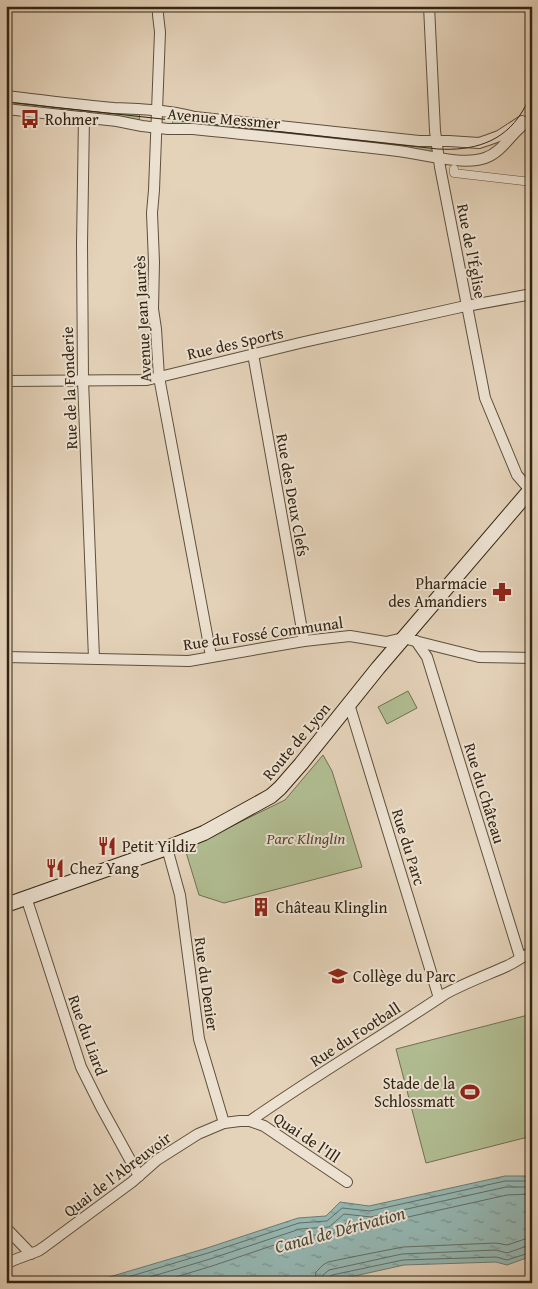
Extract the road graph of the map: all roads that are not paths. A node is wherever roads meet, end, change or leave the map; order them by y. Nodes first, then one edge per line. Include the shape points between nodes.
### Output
1 (158, 6) edge
2 (429, 6) edge
3 (6, 96) edge
4 (6, 108) edge
5 (156, 110) junction
6 (84, 117) junction
7 (532, 119) edge
8 (156, 128) junction
9 (437, 141) junction
10 (439, 157) junction
11 (454, 170) dead end
12 (532, 182) edge
13 (532, 294) edge
14 (467, 306) junction
15 (253, 354) junction
16 (159, 377) junction
17 (83, 380) junction
18 (6, 381) edge
19 (531, 489) edge
20 (410, 640) junction
21 (304, 641) junction
22 (211, 656) junction
23 (6, 657) edge
24 (94, 658) junction
25 (532, 658) edge
26 (349, 704) junction
27 (167, 848) junction
28 (26, 897) junction
29 (6, 905) edge
30 (532, 952) edge
31 (520, 957) junction
32 (439, 998) junction
33 (250, 1120) junction
34 (224, 1123) junction
35 (139, 1176) junction
36 (347, 1182) dead end
37 (6, 1228) edge
38 (31, 1254) junction
39 (6, 1264) edge

1 - 5 street, Avenue Jean Jaurès
2 - 9 street, Rue de l'Église
3 - 5 street, Avenue Messmer
4 - 6 street, Avenue Messmer
5 - 8 street, Avenue Jean Jaurès
5 - 9 street, Avenue Messmer via 195,117
6 - 8 street, Avenue Messmer
6 - 17 street, Rue de la Fonderie
7 - 9 street, Avenue Messmer via 482,142
7 - 10 street, Avenue Messmer via 497,151 484,158
8 - 10 street, Avenue Messmer via 193,129
8 - 16 street, Avenue Jean Jaurès via 152,212 153,309
9 - 10 street, Rue de l'Église
10 - 14 street, Rue de l'Église
11 - 12 street via 454,173
13 - 14 street, Rue des Sports
14 - 15 street, Rue des Sports
14 - 19 street, Rue de l'Église via 485,398 517,475
15 - 16 street, Rue des Sports
15 - 21 street, Rue des Deux Clefs
16 - 17 street, Rue des Sports via 147,380
16 - 22 street, Avenue Jean Jaurès
17 - 18 street, Rue des Sports
17 - 24 street, Rue de la Fonderie
19 - 20 main road, Route de Lyon
20 - 21 street, Rue du Fossé Communal via 386,642 350,636
20 - 25 street via 479,657
20 - 26 main road, Route de Lyon
20 - 31 street, Rue du Château via 427,657
21 - 22 street, Rue du Fossé Communal
22 - 24 street, Rue du Fossé Communal via 189,660
23 - 24 street, Rue du Fossé Communal
26 - 27 main road, Route de Lyon via 271,796 204,834
26 - 32 street, Rue du Parc
27 - 28 main road, Route de Lyon
27 - 34 street, Rue du Denier via 180,895 199,1040
28 - 29 main road, Route de Lyon
28 - 35 street, Rue du Liard via 82,1067
30 - 31 street, Rue du Football
31 - 32 street, Rue du Football
32 - 33 street, Rue du Football
33 - 34 street, Quai de l'Abreuvoir
33 - 36 street, Quai de l'Ill
34 - 35 street, Quai de l'Abreuvoir via 207,1129 157,1160
35 - 38 street, Quai de l'Abreuvoir
37 - 38 street
38 - 39 street, Quai de l'Abreuvoir

